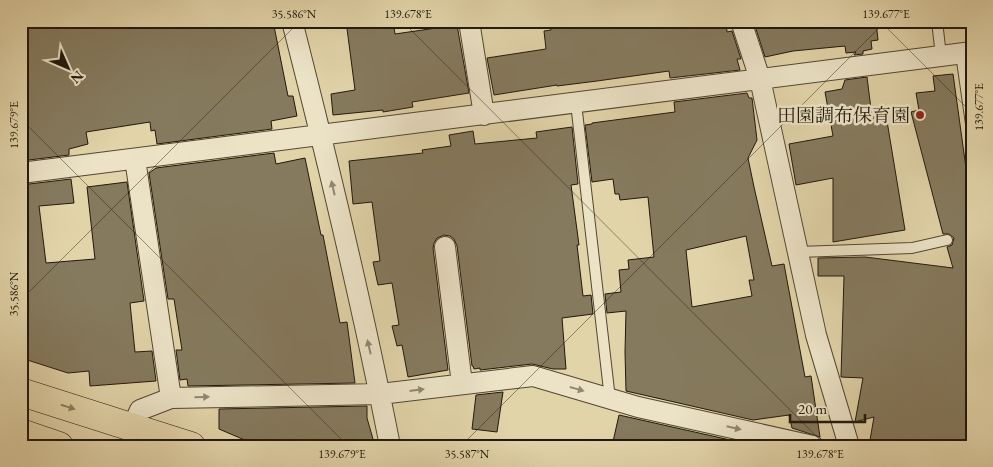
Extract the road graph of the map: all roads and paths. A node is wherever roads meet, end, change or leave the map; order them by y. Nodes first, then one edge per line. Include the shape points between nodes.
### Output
1 (292, 21) edge
2 (469, 21) edge
3 (741, 21) edge
4 (937, 21) edge
5 (958, 54) edge
6 (760, 79) junction
7 (576, 102) junction
8 (484, 115) junction
9 (972, 131) edge
10 (321, 136) junction
11 (136, 159) junction
12 (21, 173) edge
13 (947, 240) dead end
14 (445, 248) dead end
15 (798, 252) junction
16 (462, 384) junction
17 (21, 392) edge
18 (380, 394) junction
19 (171, 398) junction
20 (610, 399) junction
21 (132, 428) junction
22 (21, 433) edge
23 (59, 446) edge
24 (191, 446) edge
25 (390, 446) edge
26 (813, 446) edge
27 (849, 446) edge

1 - 10 street
2 - 8 street
3 - 6 street
4 - 5 lane
5 - 6 street
5 - 9 lane
6 - 7 street
6 - 15 street
7 - 8 street
7 - 20 lane
8 - 10 street
10 - 11 street
18 -> 10 street
11 - 12 street
11 - 19 street
13 - 15 lane via 912,248
14 - 16 street
15 - 27 street via 816,335
18 -> 16 street
16 -> 20 street via 533,376
17 -> 21 main road
19 -> 18 street
18 - 25 street
19 - 21 street via 140,410
20 -> 26 street
21 - 24 main road
22 - 23 main road

